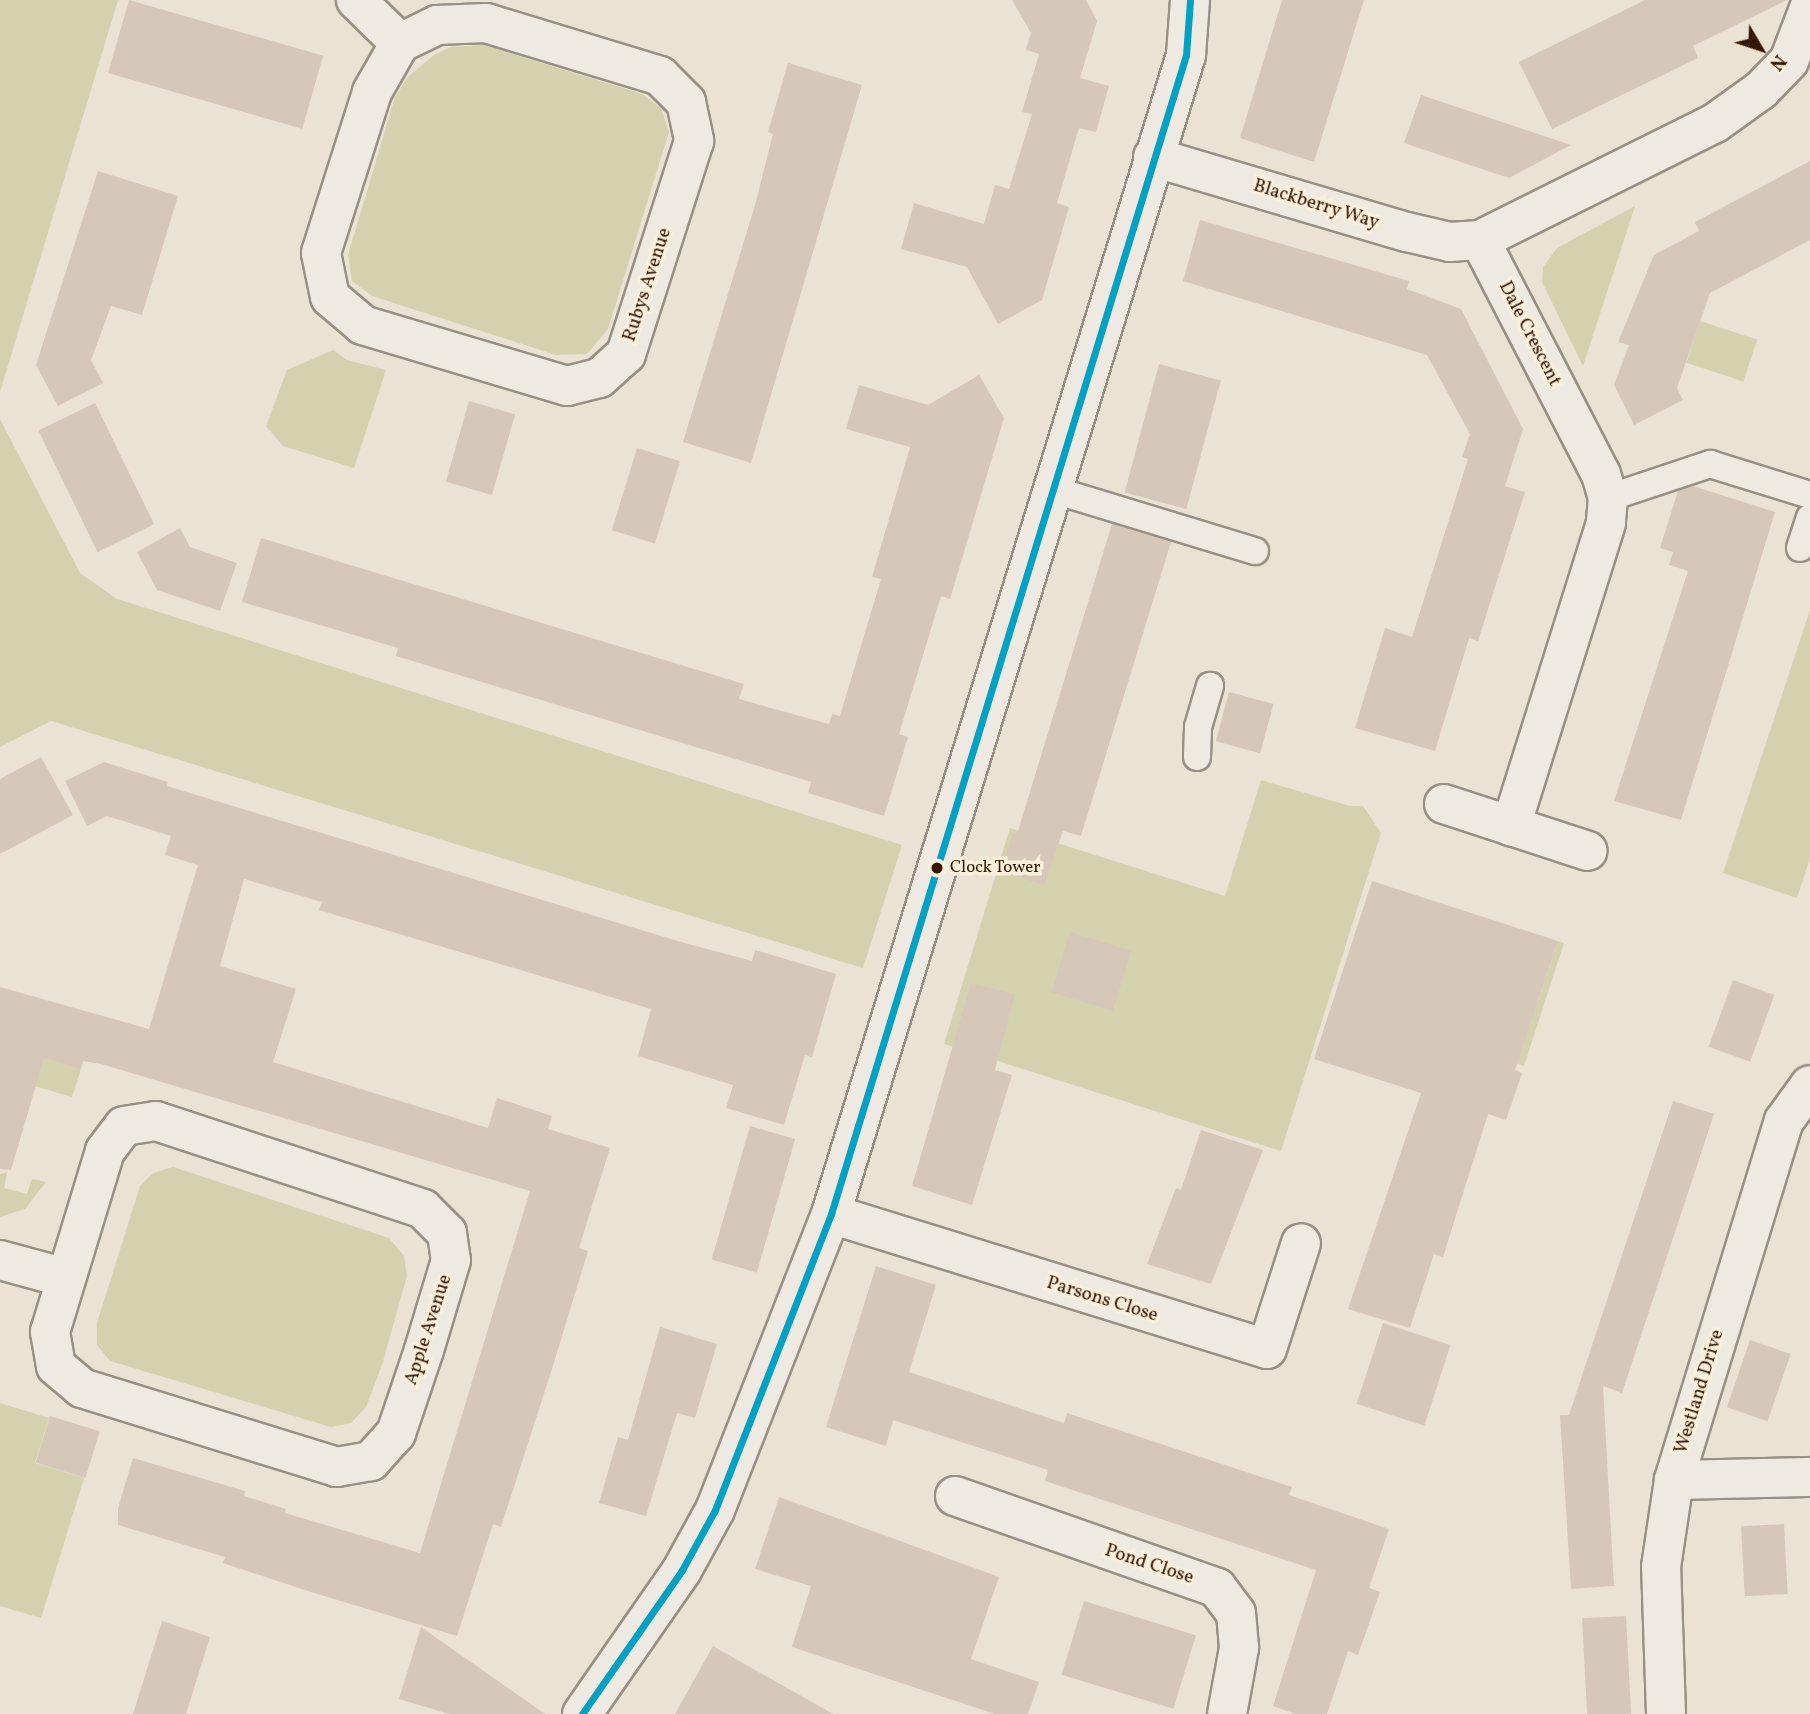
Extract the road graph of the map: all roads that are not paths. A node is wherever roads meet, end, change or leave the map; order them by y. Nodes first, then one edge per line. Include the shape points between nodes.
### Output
1 (356, 0) edge
2 (1190, 0) edge
3 (1810, 6) edge
4 (400, 43) junction
5 (1800, 64) edge
6 (1153, 157) junction
7 (1480, 240) junction
8 (1054, 490) junction
9 (1810, 495) edge
10 (1608, 498) junction
11 (1810, 518) edge
12 (1800, 548) dead end
13 (1255, 551) dead end
14 (1210, 686) dead end
15 (1198, 757) dead end
16 (1444, 804) dead end
17 (1511, 825) junction
18 (1588, 851) dead end
19 (1810, 1085) edge
20 (831, 1214) junction
21 (1301, 1243) dead end
22 (0, 1260) edge
23 (66, 1279) junction
24 (1810, 1477) edge
25 (1674, 1479) junction
26 (955, 1496) dead end
27 (589, 1712) edge
28 (1227, 1714) edge
29 (1666, 1714) edge

1 - 4 street
2 - 6 street via 1186,55
3 - 5 street
4 - 4 street, Rubys Avenue via 437,25 486,23 660,76 686,102 694,141 626,354 599,378 567,386 363,326 330,297 321,253 372,92
5 - 7 street via 1715,123
6 - 7 street, Blackberry Way via 1407,232 1450,242
6 - 8 street
7 - 10 street, Dale Crescent via 1601,474
8 - 13 lane
8 - 20 street
9 - 10 lane via 1710,464
10 - 17 street, Dale Crescent via 1606,523
11 - 12 lane
14 - 15 lane via 1198,727
16 - 17 street
17 - 18 street
19 - 25 street, Westland Drive via 1784,1121
20 - 21 street, Parsons Close via 1267,1349
20 - 27 street via 715,1510 682,1570
22 - 23 street
23 - 23 street, Apple Avenue via 105,1151 124,1126 156,1121 423,1209 447,1233 451,1260 396,1433 371,1461 337,1467 82,1388 56,1366 50,1332
24 - 25 street
25 - 29 street, Westland Drive via 1661,1567
26 - 28 street, Pond Close via 1217,1587 1236,1613 1239,1648

